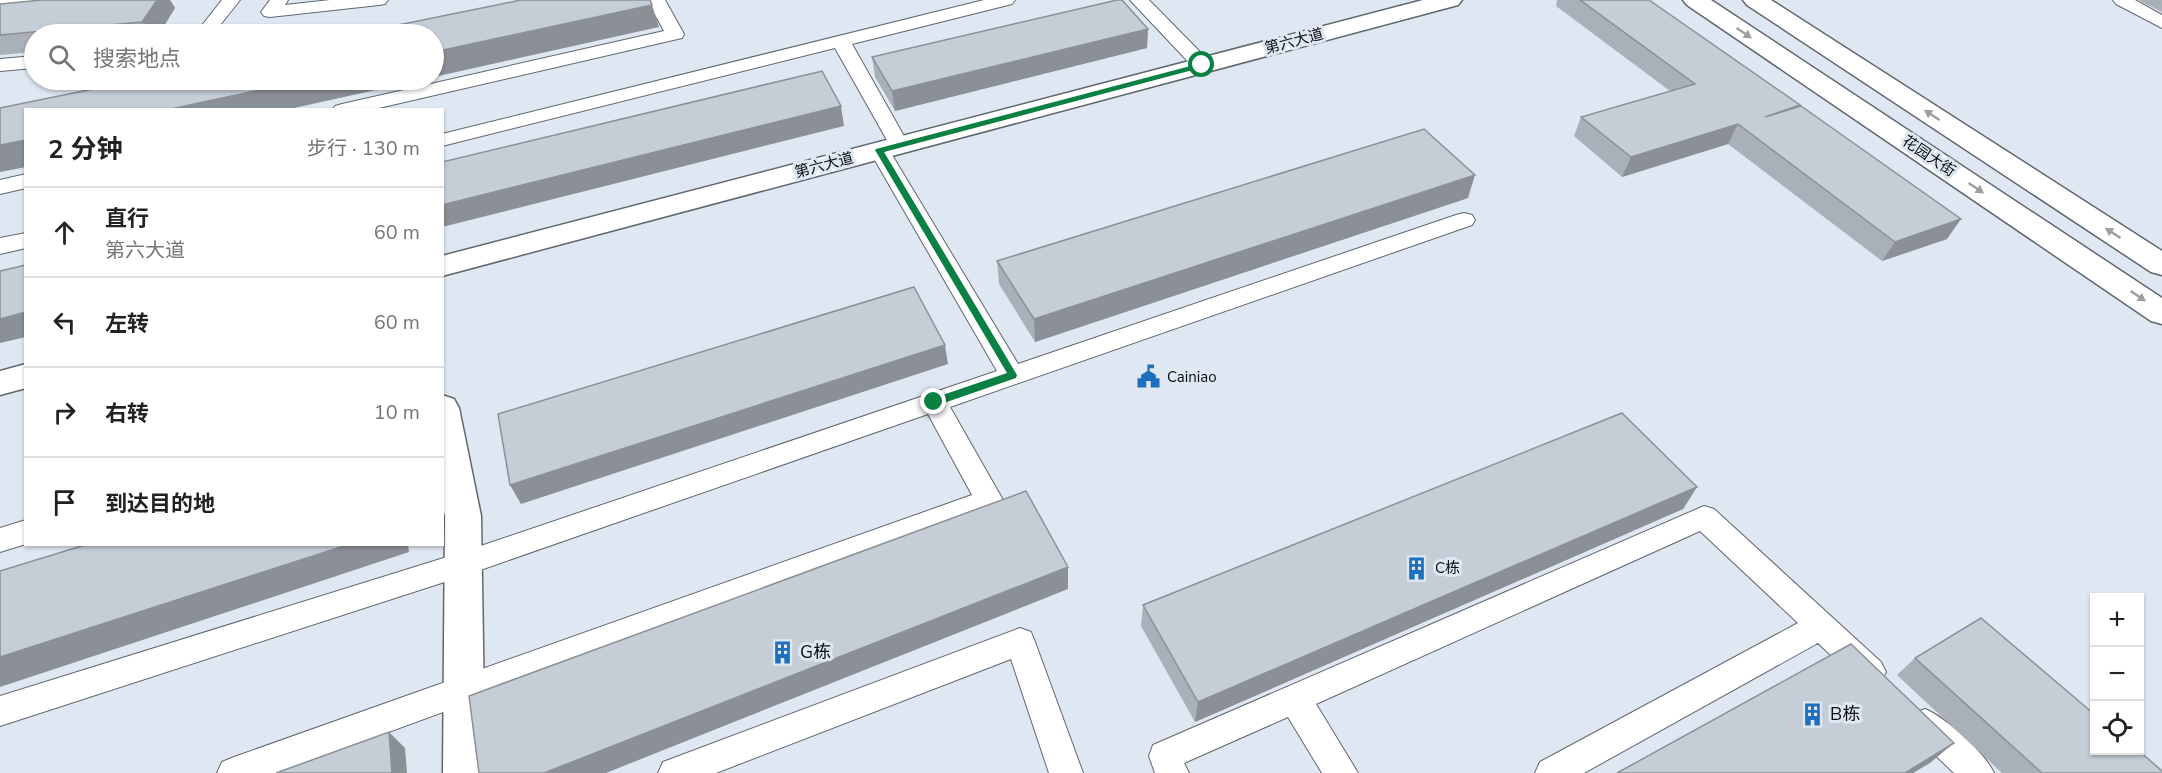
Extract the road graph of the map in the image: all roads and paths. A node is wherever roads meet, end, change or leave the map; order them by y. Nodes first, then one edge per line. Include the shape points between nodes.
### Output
1 (30, 0) edge
2 (231, 0) edge
3 (279, 0) edge
4 (380, 0) edge
5 (656, 0) edge
6 (1006, 0) edge
7 (1139, 0) edge
8 (1450, 0) edge
9 (1695, 0) edge
10 (1755, 0) edge
11 (2122, 0) edge
12 (0, 2) edge
13 (2162, 22) edge
14 (212, 24) edge
15 (841, 42) junction
16 (24, 63) edge
17 (0, 65) edge
18 (1202, 65) junction
19 (444, 87) edge
20 (430, 90) edge
21 (351, 108) edge
22 (444, 140) edge
23 (889, 148) junction
24 (24, 181) edge
25 (0, 187) edge
26 (1464, 220) dead end
27 (24, 240) edge
28 (0, 246) edge
29 (444, 265) edge
30 (2162, 265) edge
31 (2162, 313) edge
32 (1012, 375) junction
33 (24, 376) edge
34 (0, 382) edge
35 (934, 402) junction
36 (444, 418) edge
37 (24, 533) edge
38 (0, 540) edge
39 (463, 564) junction
40 (1821, 626) junction
41 (464, 691) junction
42 (1294, 698) junction
43 (0, 711) edge
44 (234, 773) edge
45 (464, 773) edge
46 (675, 773) edge
47 (1066, 773) edge
48 (1172, 773) edge
49 (1341, 773) edge
50 (1552, 773) edge
51 (1977, 773) edge

1 - 12 lane
2 - 14 lane
3 - 4 lane via 270,12
5 - 19 lane via 675,34
6 - 15 lane
7 - 18 lane
8 - 18 street, 第六大道
9 -> 31 street, 花园大街
30 -> 10 street
11 - 13 lane
15 - 22 lane
15 - 23 lane
16 - 17 lane
18 - 23 street, 第六大道
20 - 21 lane
23 - 29 street, 第六大道
23 - 32 lane
24 - 25 lane
26 - 32 lane
27 - 28 lane
32 - 35 lane
33 - 34 street
35 - 39 lane
35 - 41 lane via 989,500
36 - 39 street via 463,516
37 - 38 lane
39 - 41 street
39 - 43 lane
40 - 42 lane via 1704,517
40 - 50 lane
40 - 51 lane
41 - 44 lane
41 - 45 street
42 - 48 lane via 1165,756
42 - 49 lane
46 - 47 lane via 1020,642

